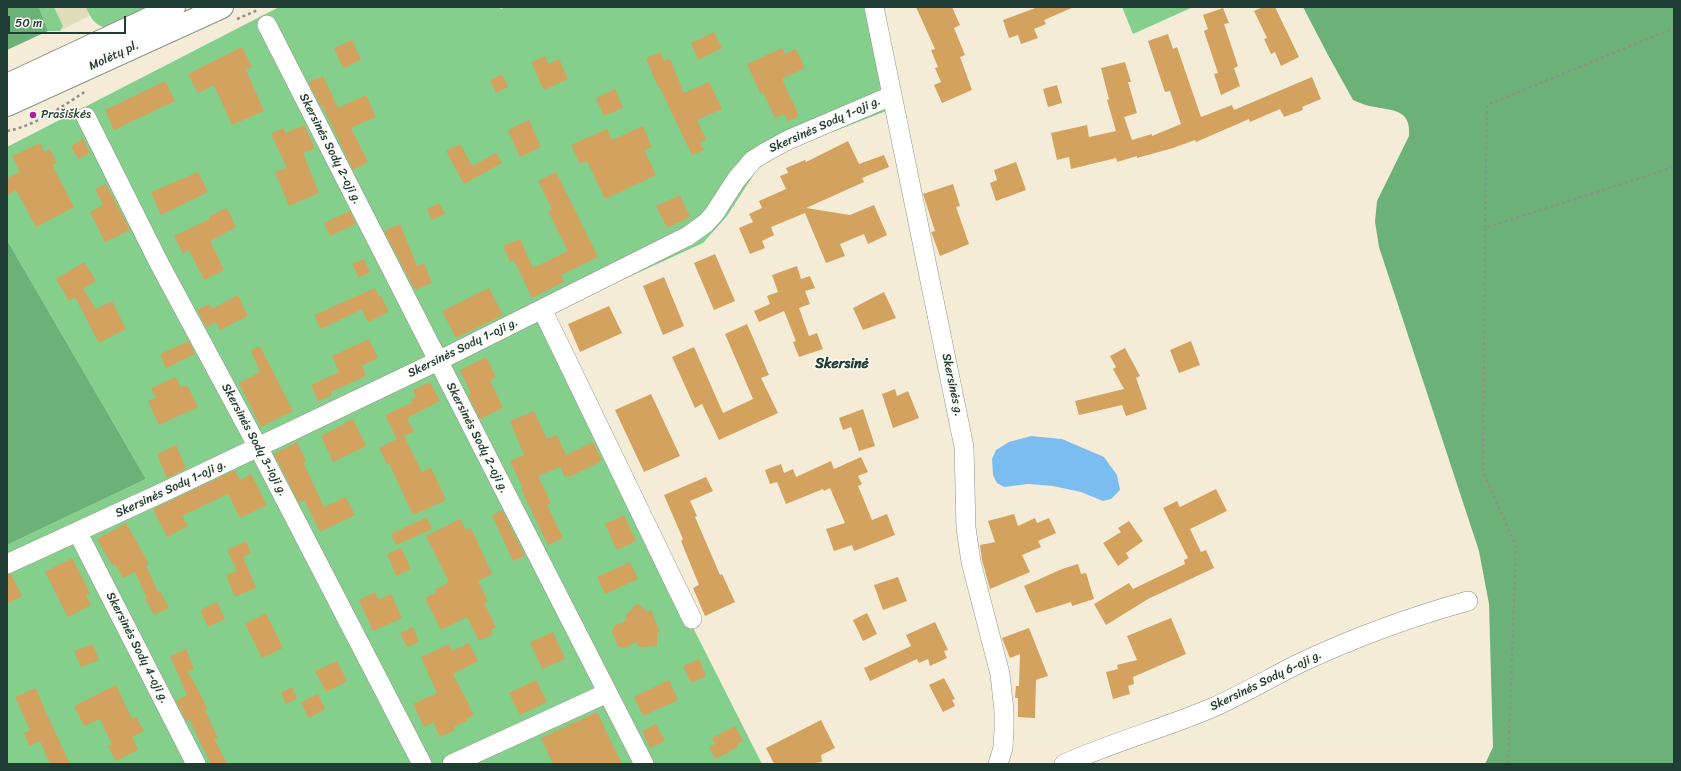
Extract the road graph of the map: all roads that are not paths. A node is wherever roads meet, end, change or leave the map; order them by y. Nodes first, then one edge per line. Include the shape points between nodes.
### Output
1 (174, 7) edge
2 (222, 7) edge
3 (874, 7) edge
4 (267, 25) dead end
5 (7, 85) edge
6 (891, 96) junction
7 (7, 105) edge
8 (86, 117) dead end
9 (542, 309) junction
10 (438, 361) junction
11 (258, 447) junction
12 (78, 533) junction
13 (7, 564) edge
14 (1468, 601) dead end
15 (692, 619) dead end
16 (607, 693) junction
17 (196, 764) edge
18 (422, 764) edge
19 (452, 764) edge
20 (644, 764) edge
21 (998, 764) edge
22 (1064, 764) edge

1 - 5 highway, Molėtų pl.
2 - 7 highway, Molėtų pl.
3 - 6 street, Skersinės g.
4 - 10 street, Skersinės Sodų 2-oji g.
6 - 9 street, Skersinės Sodų 1-oji g. via 766,152 753,160 736,180 706,223 688,236
6 - 21 street, Skersinės g. via 964,448 966,528 971,562 1000,674 1004,729 1003,748
8 - 11 street, Skersinės Sodų 3-ioji g. via 159,263
9 - 10 street, Skersinės Sodų 1-oji g.
9 - 15 street
10 - 11 street, Skersinės Sodų 1-oji g.
10 - 16 street, Skersinės Sodų 2-oji g.
11 - 12 street, Skersinės Sodų 1-oji g.
11 - 18 street, Skersinės Sodų 3-ioji g.
12 - 13 street, Skersinės Sodų 1-oji g.
12 - 17 street, Skersinės Sodų 4-oji g.
14 - 22 street, Skersinės Sodų 6-oji g. via 1426,613 1353,640 1298,664 1215,706
16 - 19 street
16 - 20 street, Skersinės Sodų 2-oji g.

